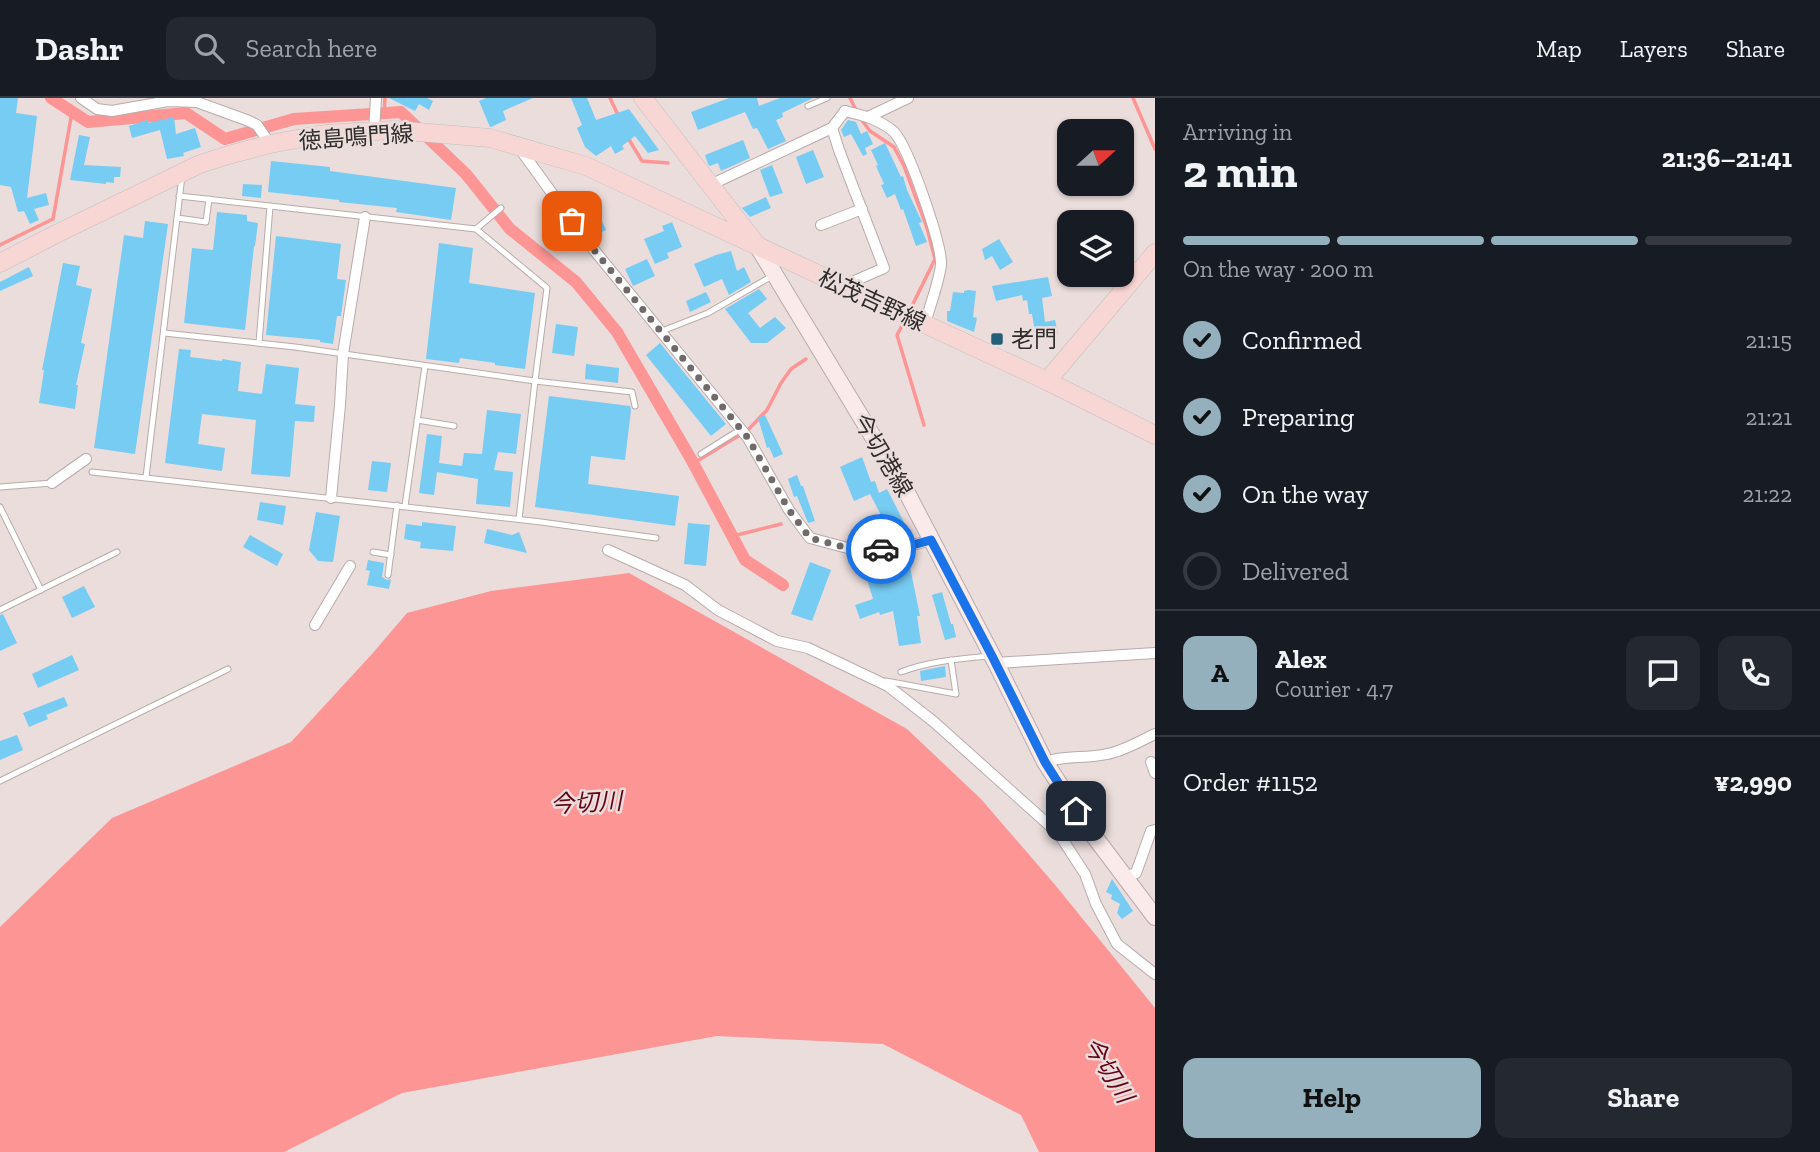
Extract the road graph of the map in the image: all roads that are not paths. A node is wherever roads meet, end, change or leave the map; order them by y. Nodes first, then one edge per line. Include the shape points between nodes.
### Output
1 (81, 98) edge
2 (643, 98) edge
3 (827, 98) edge
4 (841, 98) edge
5 (908, 98) edge
6 (376, 102) edge
7 (808, 106) dead end
8 (845, 111) junction
9 (869, 117) junction
10 (832, 128) junction
11 (374, 131) junction
12 (270, 144) junction
13 (518, 146) junction
14 (182, 173) junction
15 (710, 185) junction
16 (179, 196) junction
17 (209, 199) junction
18 (270, 206) junction
19 (501, 208) dead end
20 (862, 209) junction
21 (365, 217) junction
22 (177, 218) junction
23 (821, 225) dead end
24 (476, 229) junction
25 (758, 247) junction
26 (1155, 253) edge
27 (0, 263) edge
28 (775, 274) junction
29 (843, 286) junction
30 (925, 324) junction
31 (661, 331) junction
32 (163, 332) junction
33 (259, 343) junction
34 (343, 354) junction
35 (425, 366) junction
36 (535, 381) junction
37 (1047, 381) junction
38 (635, 405) dead end
39 (417, 420) junction
40 (454, 426) dead end
41 (741, 429) junction
42 (1155, 435) edge
43 (701, 454) dead end
44 (86, 459) dead end
45 (92, 472) dead end
46 (146, 477) junction
47 (52, 482) joint
48 (0, 487) edge
49 (331, 498) junction
50 (397, 505) junction
51 (405, 506) junction
52 (0, 507) edge
53 (519, 519) junction
54 (656, 538) dead end
55 (931, 540) junction
56 (608, 550) dead end
57 (117, 552) dead end
58 (373, 552) dead end
59 (391, 555) junction
60 (349, 566) dead end
61 (388, 575) dead end
62 (41, 590) junction
63 (0, 610) edge
64 (315, 625) dead end
65 (1155, 653) edge
66 (994, 659) junction
67 (951, 660) junction
68 (228, 669) dead end
69 (901, 672) dead end
70 (869, 677) junction
71 (956, 694) junction
72 (958, 702) dead end
73 (1155, 734) edge
74 (1045, 762) junction
75 (0, 781) edge
76 (1155, 831) edge
77 (1125, 877) junction
78 (1155, 917) edge
79 (1155, 974) edge

1 - 12 street via 97,110 112,111 168,101 197,102 257,125
2 - 15 main road, 松茂吉野線
3 - 7 lane
4 - 8 street
5 - 9 street
6 - 11 street
8 - 9 street
8 - 10 street
9 - 30 street via 894,133 909,159 934,228 942,265
10 - 15 street
10 - 20 street
11 - 12 main road, 徳島鳴門線
11 - 13 main road, 徳島鳴門線 via 490,138
12 - 14 main road, 徳島鳴門線
13 - 25 main road, 徳島鳴門線 via 586,166
13 - 31 street via 585,239
14 - 16 lane
14 - 27 main road, 徳島鳴門線
15 - 25 main road, 松茂吉野線
16 - 17 lane
16 - 22 lane
17 - 18 lane
17 - 22 lane via 206,222
18 - 21 lane
18 - 33 lane
19 - 24 lane
20 - 23 street
20 - 29 street via 884,268
21 - 24 lane
21 - 34 street
22 - 32 lane
24 - 36 lane via 547,288
25 - 28 main road, 今切港線
25 - 29 main road, 松茂吉野線
26 - 37 main road
28 - 31 lane via 708,313
28 - 55 main road, 今切港線
29 - 30 main road, 松茂吉野線
30 - 37 main road, 松茂吉野線
31 - 41 street
32 - 33 lane
32 - 46 lane
33 - 34 lane
34 - 35 lane
34 - 49 street
35 - 36 lane
35 - 39 lane
36 - 38 lane via 632,392
36 - 53 lane
37 - 42 main road, 松茂吉野線
39 - 40 lane
39 - 51 lane
41 - 43 lane
41 - 55 street via 810,538 855,550 905,547
44 - 47 street
45 - 46 lane
46 - 49 lane
47 - 48 lane
49 - 50 lane
50 - 51 lane
50 - 59 lane
51 - 53 lane
52 - 62 lane
53 - 54 lane
55 - 66 main road, 今切港線
56 - 70 street via 685,585 718,610 777,641 808,648
57 - 62 lane
58 - 59 lane
59 - 61 lane
60 - 64 street
62 - 63 lane
65 - 66 street
66 - 67 lane
66 - 74 main road, 今切港線
67 - 69 lane
67 - 71 lane
68 - 75 lane
70 - 71 lane
70 - 79 street via 934,722 1059,834 1118,944
71 - 72 lane
73 - 74 street via 1111,754
74 - 77 main road, 今切港線
76 - 77 street via 1151,831 1136,873
77 - 78 main road, 今切港線

